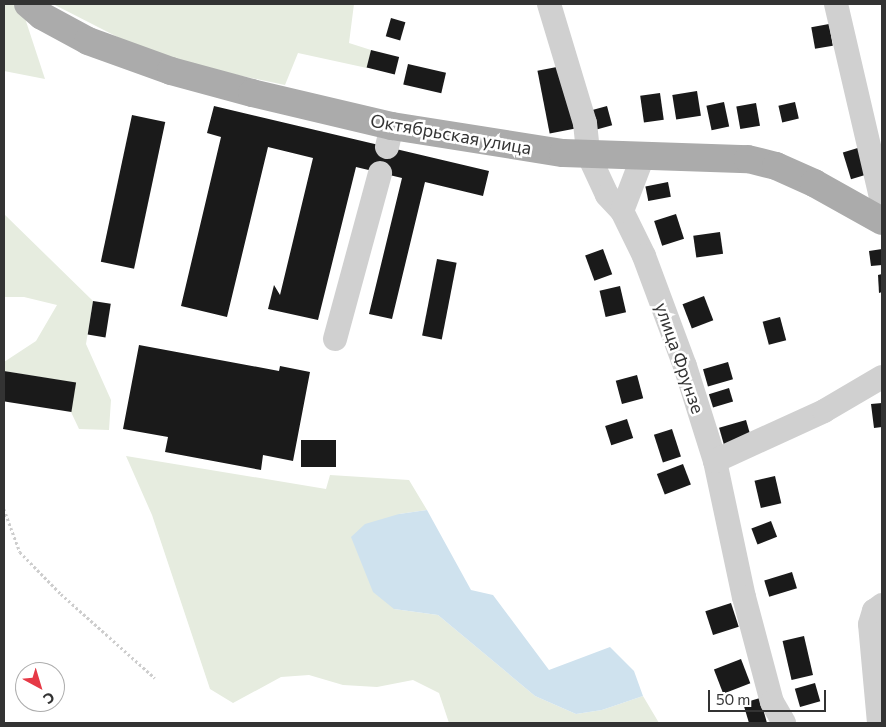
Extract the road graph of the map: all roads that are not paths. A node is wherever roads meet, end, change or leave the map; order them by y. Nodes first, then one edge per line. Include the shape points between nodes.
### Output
1 (28, 4) edge
2 (549, 4) edge
3 (836, 4) edge
4 (588, 154) junction
5 (643, 156) junction
6 (380, 173) dead end
7 (882, 201) edge
8 (622, 211) junction
9 (882, 221) edge
10 (335, 339) dead end
11 (882, 377) edge
12 (715, 461) junction
13 (882, 604) edge
14 (784, 723) edge
15 (879, 723) edge

1 - 4 main road, Октябрьская улица via 42,16 88,41 171,71 390,136
2 - 4 street, улица Фрунзе via 585,123
3 - 7 street
4 - 5 main road, Октябрьская улица
4 - 8 street, улица Фрунзе via 607,195
5 - 8 street
5 - 9 main road, Октябрьская улица via 748,159 776,166
6 - 10 street
8 - 12 street, улица Фрунзе via 644,256
11 - 12 street via 816,415
12 - 14 street, улица Фрунзе via 772,702
13 - 15 street via 874,611 870,624

